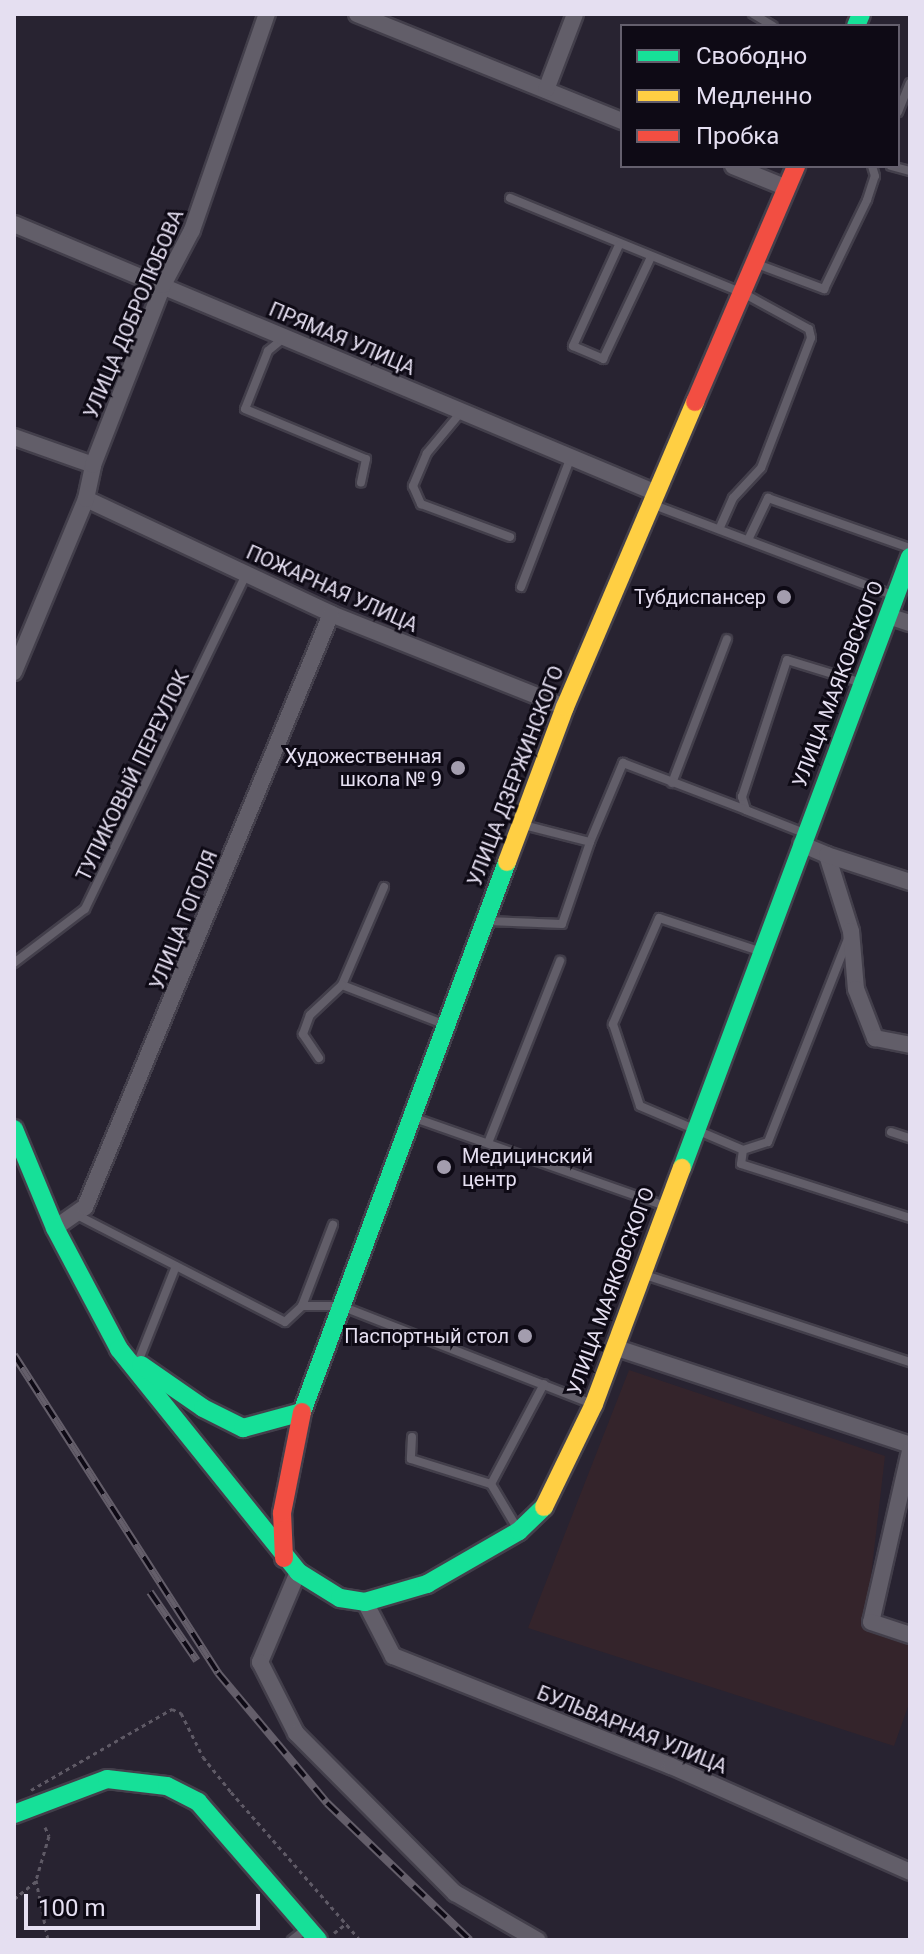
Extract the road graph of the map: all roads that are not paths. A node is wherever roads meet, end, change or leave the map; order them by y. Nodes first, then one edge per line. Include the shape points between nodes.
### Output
1 (267, 14) edge
2 (357, 14) edge
3 (575, 14) edge
4 (910, 83) edge
5 (546, 90) junction
6 (900, 107) edge
7 (620, 120) edge
8 (738, 168) edge
9 (795, 168) edge
10 (873, 168) edge
11 (787, 188) junction
12 (510, 198) dead end
13 (14, 224) edge
14 (619, 245) junction
15 (651, 257) junction
16 (755, 263) junction
17 (163, 285) junction
18 (743, 293) junction
19 (286, 336) junction
20 (463, 411) junction
21 (14, 437) edge
22 (571, 456) junction
23 (93, 465) junction
24 (361, 482) dead end
25 (652, 498) junction
26 (86, 499) junction
27 (719, 529) junction
28 (510, 537) dead end
29 (748, 540) junction
30 (910, 548) edge
31 (910, 557) edge
32 (246, 574) junction
33 (521, 587) dead end
34 (895, 596) junction
35 (331, 614) junction
36 (888, 616) junction
37 (910, 623) edge
38 (727, 639) dead end
39 (14, 672) edge
40 (862, 683) junction
41 (565, 707) junction
42 (672, 783) junction
43 (746, 810) junction
44 (520, 823) junction
45 (803, 839) junction
46 (590, 842) junction
47 (827, 855) junction
48 (910, 882) edge
49 (384, 887) dead end
50 (483, 920) junction
51 (851, 931) junction
52 (760, 951) junction
53 (560, 961) dead end
54 (14, 963) edge
55 (342, 985) junction
56 (444, 1025) junction
57 (910, 1045) edge
58 (319, 1058) dead end
59 (411, 1117) junction
60 (14, 1129) edge
61 (693, 1131) junction
62 (891, 1132) dead end
63 (910, 1138) edge
64 (488, 1143) junction
65 (743, 1150) junction
66 (665, 1206) junction
67 (75, 1214) junction
68 (910, 1218) edge
69 (333, 1225) dead end
70 (55, 1228) junction
71 (176, 1266) junction
72 (641, 1273) junction
73 (302, 1306) junction
74 (341, 1306) junction
75 (614, 1347) junction
76 (119, 1349) junction
77 (910, 1362) edge
78 (138, 1363) junction
79 (544, 1384) junction
80 (594, 1404) junction
81 (302, 1412) junction
82 (412, 1437) dead end
83 (910, 1445) edge
84 (910, 1451) edge
85 (491, 1484) junction
86 (519, 1531) junction
87 (284, 1558) junction
88 (298, 1572) junction
89 (365, 1602) junction
90 (910, 1635) edge
91 (14, 1814) edge
92 (910, 1872) edge
93 (314, 1934) edge
94 (292, 1940) edge
95 (537, 1940) edge

1 - 17 street, УЛИЦА ДОБРОЛЮБОВА via 192,230
2 - 5 street
3 - 5 street
4 - 6 lane
5 - 7 street
8 - 11 street
9 - 11 main road, УЛИЦА ДЗЕРЖИНСКОГО
10 - 16 lane via 867,200 824,289
11 - 16 main road, УЛИЦА ДЗЕРЖИНСКОГО
12 - 14 lane
13 - 17 street, ПРЯМАЯ УЛИЦА
14 - 15 lane
14 - 15 lane via 573,346 603,359
15 - 18 lane
16 - 18 main road, УЛИЦА ДЗЕРЖИНСКОГО
17 - 19 street, ПРЯМАЯ УЛИЦА
17 - 23 street, УЛИЦА ДОБРОЛЮБОВА
18 - 25 main road, УЛИЦА ДЗЕРЖИНСКОГО
18 - 27 lane via 809,329 811,338 761,468 733,498
19 - 20 street, ПРЯМАЯ УЛИЦА
19 - 24 lane via 268,351 245,409 366,459
20 - 22 street, ПРЯМАЯ УЛИЦА
20 - 28 lane via 427,453 413,486 421,504
21 - 23 street
22 - 25 street, ПРЯМАЯ УЛИЦА
22 - 33 lane
23 - 26 street, УЛИЦА ДОБРОЛЮБОВА
25 - 27 lane
25 - 41 main road, УЛИЦА ДЗЕРЖИНСКОГО
26 - 32 street, ПОЖАРНАЯ УЛИЦА
26 - 39 street, УЛИЦА ДОБРОЛЮБОВА
27 - 29 lane
29 - 30 lane via 768,498
29 - 34 lane
31 - 34 main road, УЛИЦА МАЯКОВСКОГО
32 - 35 street, ПОЖАРНАЯ УЛИЦА
32 - 54 lane, ТУПИКОВЫЙ ПЕРЕУЛОК via 85,909
34 - 36 main road, УЛИЦА МАЯКОВСКОГО
35 - 41 street, ПОЖАРНАЯ УЛИЦА
35 - 67 street, УЛИЦА ГОГОЛЯ via 124,1117 85,1207
36 - 37 street
36 - 40 main road, УЛИЦА МАЯКОВСКОГО
38 - 42 lane
40 - 43 lane via 787,660 742,797
40 - 45 main road, УЛИЦА МАЯКОВСКОГО
41 - 44 main road, УЛИЦА ДЗЕРЖИНСКОГО
42 - 43 lane
42 - 46 lane via 623,763
43 - 45 lane
44 - 46 lane
44 - 50 main road, УЛИЦА ДЗЕРЖИНСКОГО
45 - 47 street
45 - 52 main road, УЛИЦА МАЯКОВСКОГО
46 - 50 lane via 562,924
47 - 48 street
47 - 51 street
49 - 55 lane
50 - 56 main road, УЛИЦА ДЗЕРЖИНСКОГО
51 - 57 street via 856,989 875,1038
51 - 65 lane via 768,1142
52 - 61 main road, УЛИЦА МАЯКОВСКОГО
52 - 61 lane via 659,918 613,1024 640,1106
53 - 64 lane
55 - 56 lane
55 - 58 lane via 310,1015 303,1034
56 - 59 main road, УЛИЦА ДЗЕРЖИНСКОГО
59 - 64 lane
59 - 74 main road, УЛИЦА ДЗЕРЖИНСКОГО
60 - 70 main road
61 - 65 lane
61 - 66 main road, УЛИЦА МАЯКОВСКОГО
62 - 63 lane
64 - 66 lane
65 - 68 lane via 741,1164
66 - 72 main road, УЛИЦА МАЯКОВСКОГО
67 - 70 street, УЛИЦА ГОГОЛЯ
67 - 71 lane
69 - 73 lane
70 - 76 main road
71 - 73 lane via 285,1322
71 - 78 lane
72 - 75 main road, УЛИЦА МАЯКОВСКОГО
72 - 77 lane
73 - 74 lane
74 - 79 lane
74 - 81 main road, УЛИЦА ДЗЕРЖИНСКОГО
75 - 80 main road, УЛИЦА МАЯКОВСКОГО
75 - 83 street
76 - 78 main road
76 - 87 main road
78 - 81 main road via 203,1408 243,1428
79 - 80 lane
79 - 85 lane
80 - 86 main road, УЛИЦА МАЯКОВСКОГО via 552,1499
81 - 87 main road, УЛИЦА ДЗЕРЖИНСКОГО via 282,1513
82 - 85 lane via 411,1459
84 - 90 street via 871,1622
85 - 86 lane
86 - 89 main road, УЛИЦА МАЯКОВСКОГО via 427,1584
87 - 88 main road
88 - 89 main road via 340,1598
88 - 95 street via 260,1662 296,1733 455,1893
89 - 92 street, БУЛЬВАРНАЯ УЛИЦА via 393,1656 671,1766
91 - 93 main road via 107,1779 167,1786 198,1802
93 - 94 lane

